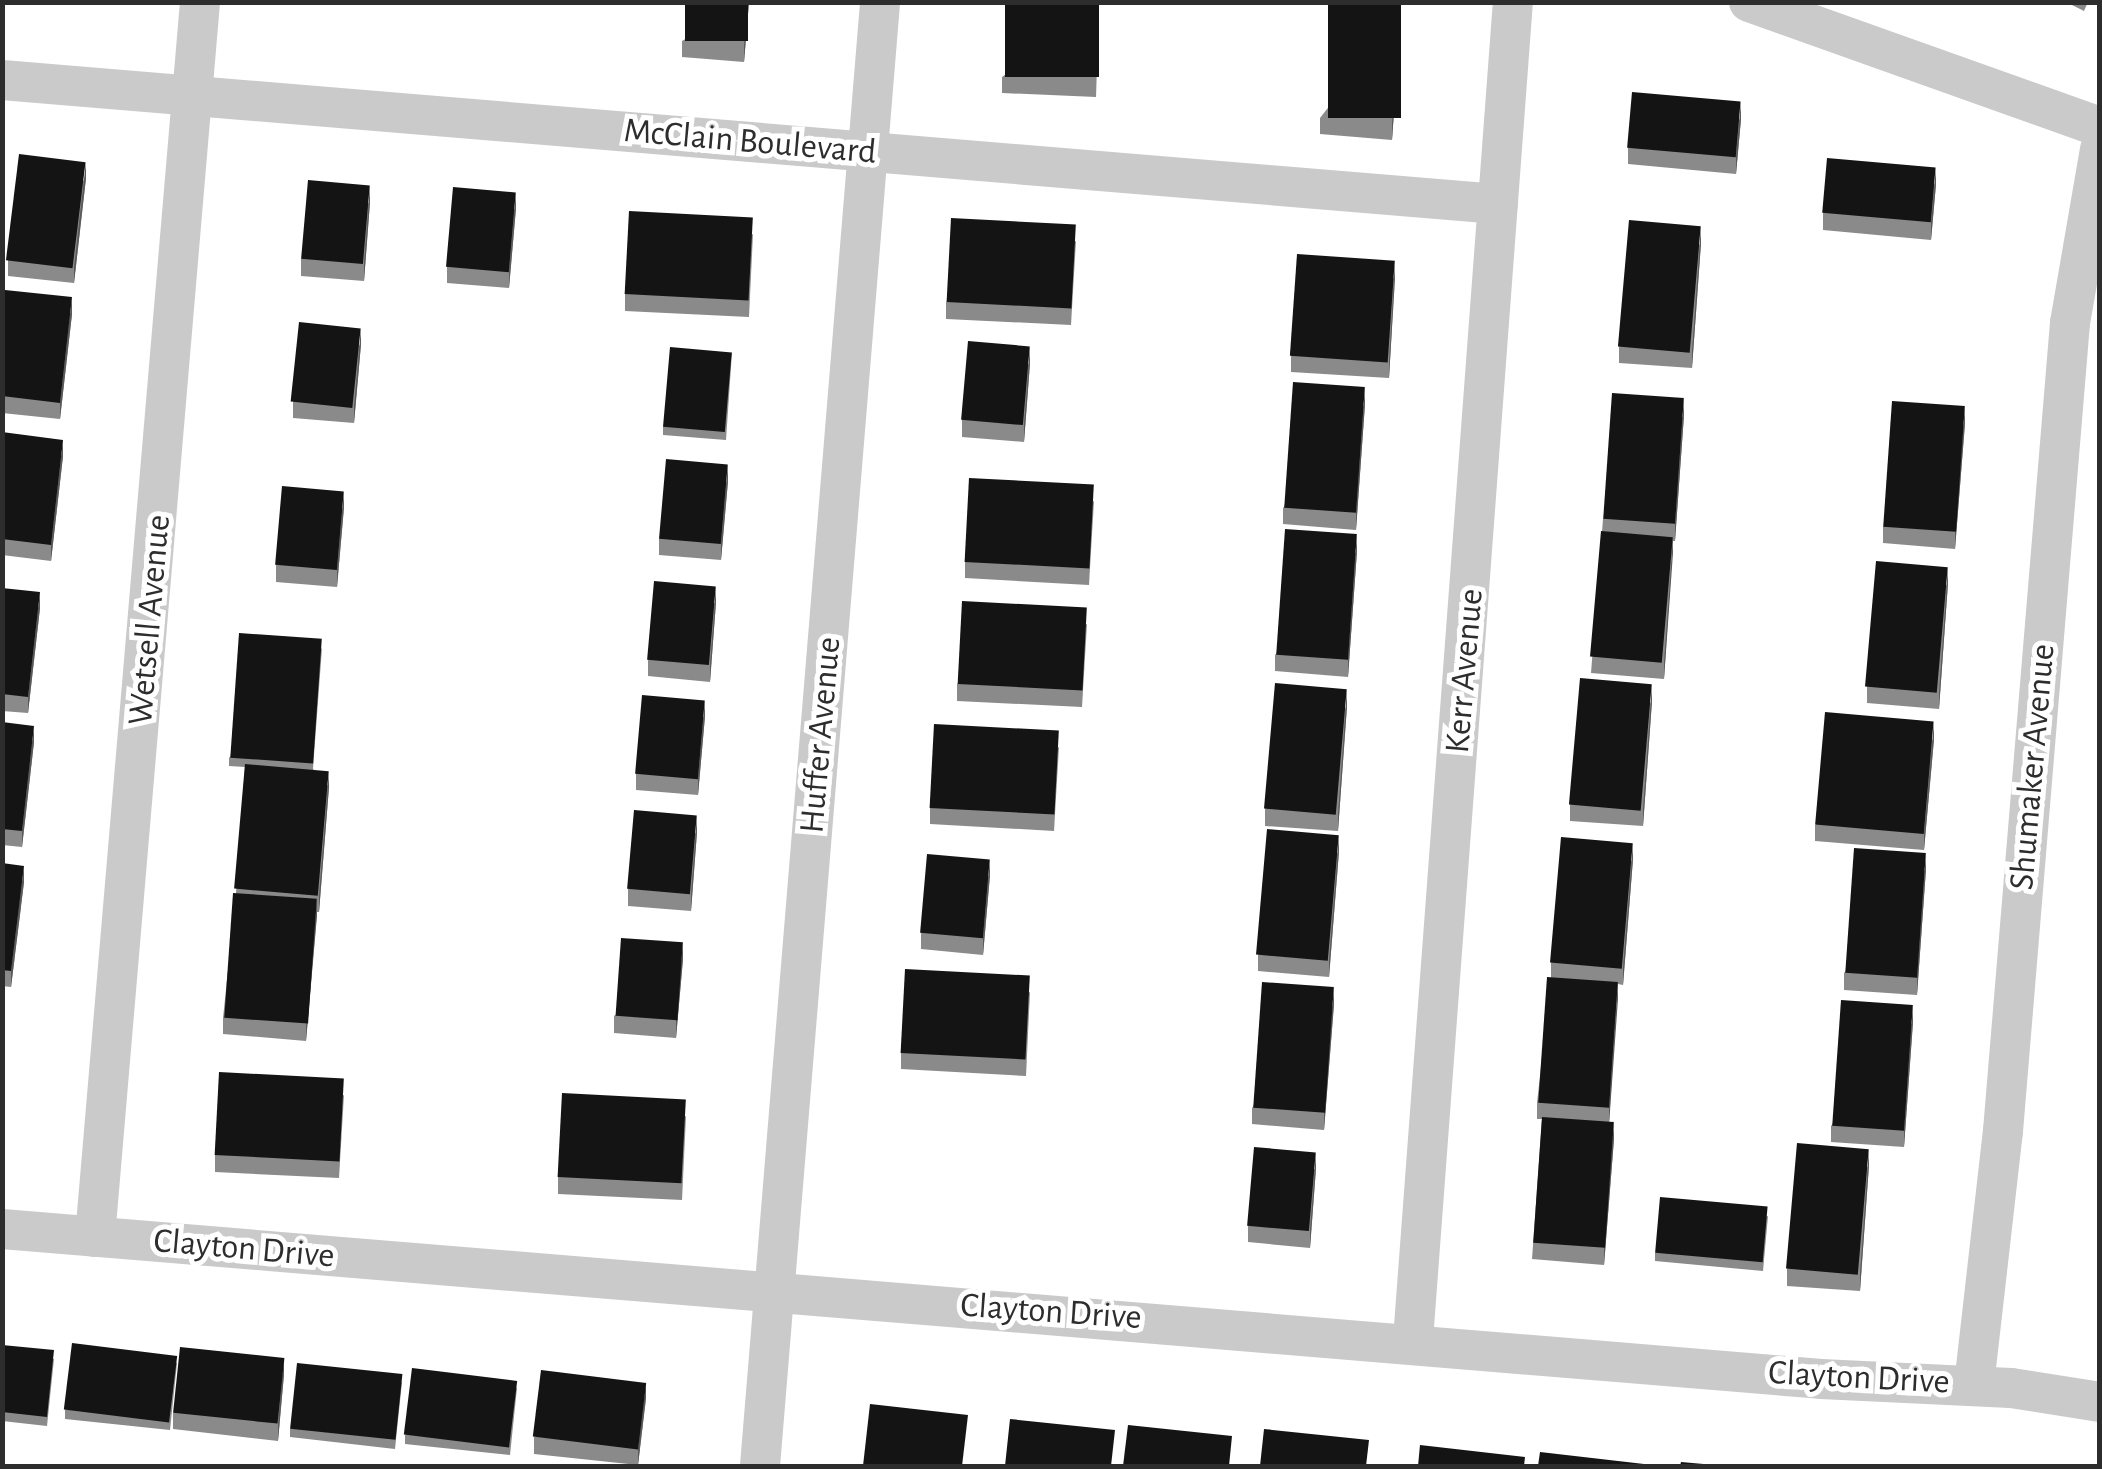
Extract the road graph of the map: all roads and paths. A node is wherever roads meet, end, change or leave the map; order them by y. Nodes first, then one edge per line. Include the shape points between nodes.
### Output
1 (200, 2) edge
2 (880, 2) edge
3 (1514, 2) edge
4 (1750, 2) edge
5 (2, 80) edge
6 (194, 95) junction
7 (2100, 127) edge
8 (2100, 150) edge
9 (870, 152) junction
10 (1498, 204) junction
11 (2, 1229) edge
12 (94, 1237) junction
13 (774, 1291) junction
14 (1413, 1340) junction
15 (1974, 1385) junction
16 (2100, 1402) edge
17 (760, 1466) edge

1 - 6 street, Wetsell Avenue
2 - 9 street, Huffer Avenue
3 - 10 street, Kerr Avenue
4 - 7 street
5 - 6 street, McClain Boulevard
6 - 9 street, McClain Boulevard
6 - 12 street, Wetsell Avenue
8 - 15 street, Shumaker Avenue via 2070,323 2002,1131
9 - 10 street, McClain Boulevard
9 - 13 street, Huffer Avenue
10 - 14 street, Kerr Avenue
11 - 12 street, Clayton Drive
12 - 13 street, Clayton Drive
13 - 14 street, Clayton Drive
13 - 17 street, Huffer Avenue
14 - 15 street, Clayton Drive via 1821,1379
15 - 16 street, Clayton Drive

